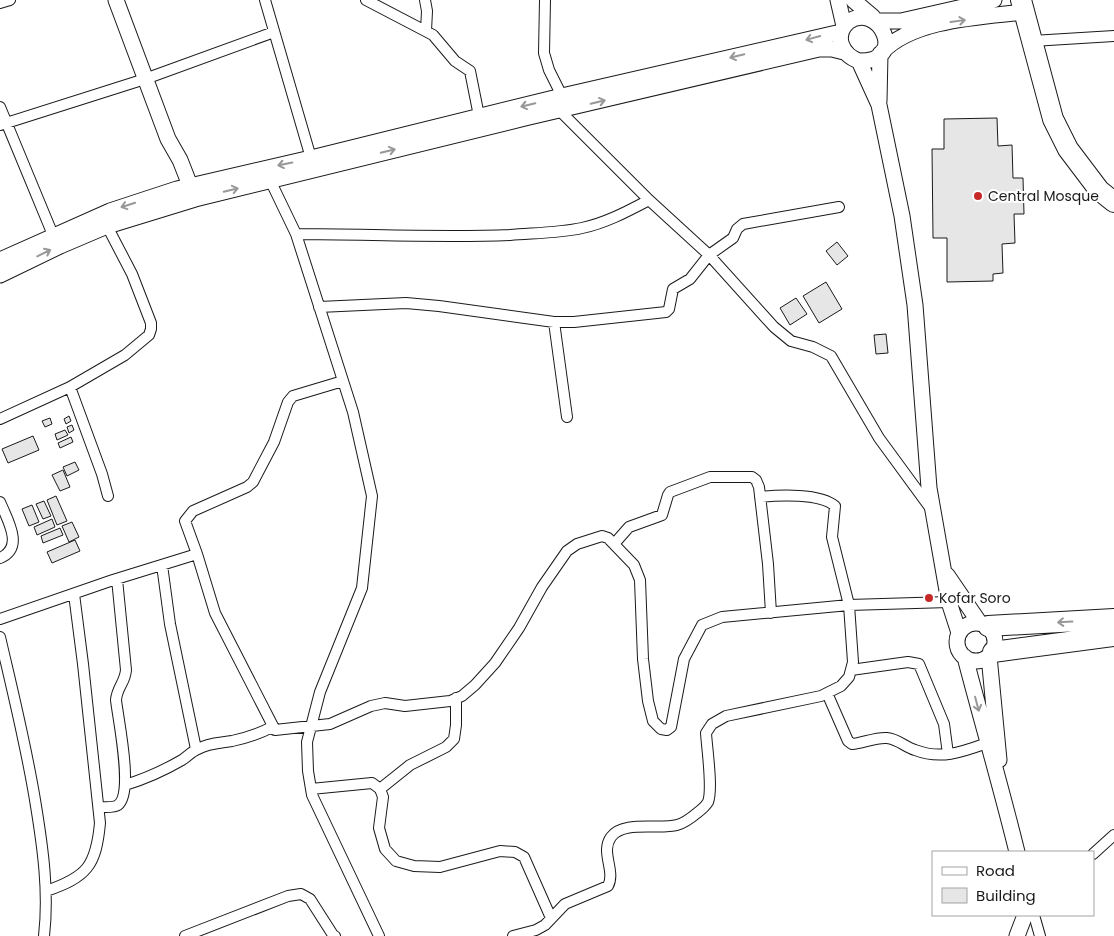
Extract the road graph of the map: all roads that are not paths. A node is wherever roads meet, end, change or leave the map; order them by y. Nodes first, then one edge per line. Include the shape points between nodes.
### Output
1 (10, 0) edge
2 (116, 0) edge
3 (264, 0) edge
4 (366, 0) edge
5 (425, 0) edge
6 (545, 0) edge
7 (838, 0) edge
8 (853, 0) edge
9 (994, 0) edge
10 (0, 3) edge
11 (1023, 6) edge
12 (876, 19) junction
13 (842, 29) junction
14 (426, 31) junction
15 (274, 32) junction
16 (1114, 36) edge
17 (1032, 41) junction
18 (844, 52) junction
19 (881, 53) junction
20 (859, 61) junction
21 (145, 79) junction
22 (561, 103) junction
23 (879, 105) junction
24 (0, 108) edge
25 (479, 116) junction
26 (4, 124) edge
27 (311, 158) junction
28 (270, 180) junction
29 (186, 194) junction
30 (649, 200) junction
31 (1114, 202) edge
32 (839, 207) dead end
33 (107, 226) junction
34 (296, 234) junction
35 (53, 235) junction
36 (709, 255) junction
37 (0, 260) edge
38 (0, 274) edge
39 (319, 307) junction
40 (554, 322) junction
41 (343, 381) junction
42 (70, 387) junction
43 (567, 417) dead end
44 (0, 419) edge
45 (108, 496) dead end
46 (760, 497) junction
47 (0, 502) edge
48 (933, 512) junction
49 (614, 544) junction
50 (197, 554) junction
51 (0, 558) edge
52 (162, 565) junction
53 (944, 572) junction
54 (117, 579) junction
55 (74, 594) junction
56 (949, 602) junction
57 (849, 605) junction
58 (771, 612) junction
59 (0, 619) edge
60 (1114, 619) edge
61 (984, 624) junction
62 (958, 633) junction
63 (1114, 636) edge
64 (0, 637) edge
65 (991, 654) junction
66 (965, 657) junction
67 (851, 670) junction
68 (827, 693) junction
69 (456, 698) junction
70 (311, 726) junction
71 (272, 727) junction
72 (987, 743) junction
73 (196, 749) junction
74 (948, 754) junction
75 (125, 785) junction
76 (311, 789) junction
77 (380, 789) junction
78 (1001, 789) junction
79 (99, 807) junction
80 (1114, 835) edge
81 (1017, 851) edge
82 (1094, 853) edge
83 (46, 891) junction
84 (1025, 916) edge
85 (1034, 916) edge
86 (551, 918) junction
87 (44, 936) edge
88 (185, 936) edge
89 (335, 936) edge
90 (379, 936) edge
91 (513, 936) edge
92 (1018, 936) edge
93 (1040, 936) edge

1 - 10 street
2 - 21 main road
3 - 15 street
4 - 14 street
5 - 14 street
6 - 22 street via 544,53
7 - 13 main road
8 - 12 main road
9 - 12 main road via 901,21
11 - 17 highway
19 -> 11 main road via 904,34 919,29
12 - 13 main road via 857,16
12 - 19 main road via 887,36
13 - 18 main road
13 -> 22 main road
14 - 25 street via 439,40 455,61 470,71
15 - 21 street
15 - 27 street
16 - 17 street
17 - 31 highway via 1053,119 1068,149 1098,190
18 - 20 main road
22 -> 18 main road via 819,49
19 - 20 main road via 874,59
19 - 23 main road
20 - 23 main road
21 - 26 street
21 - 29 main road via 168,139 180,160
22 -> 25 main road
28 -> 22 main road
22 - 30 street
23 - 48 main road via 902,216 915,305
24 - 26 street
25 - 27 main road
26 - 35 street
27 -> 29 main road
29 -> 28 main road
28 - 34 street
29 - 33 main road
29 -> 35 main road via 110,211
30 - 34 street via 599,223 553,231 415,237
30 - 36 street
32 - 36 street via 743,224 733,238
38 -> 33 main road
33 - 42 street via 132,274 151,329 149,335 125,356
34 - 39 street
35 - 37 main road
36 - 40 street via 690,279 673,289 666,312
36 - 48 street via 774,327 791,341 831,356 879,438
39 - 40 street via 406,303
39 - 41 street
40 - 43 street
41 - 50 street via 292,396 274,442 253,482 188,516 186,526
41 - 70 street via 372,496 362,588 320,692
42 - 44 street
42 - 45 street
46 - 49 street via 759,487 752,477 710,477 670,492 662,516 629,527
46 - 57 street via 789,495 813,498 835,506 832,537
46 - 58 street
47 - 51 street via 14,537 13,547
48 - 53 main road
49 - 58 street via 634,564 640,580 648,701 653,721 661,729 671,727 684,659 702,625 722,617
49 - 69 street via 602,536 567,551 495,663 475,685
50 - 52 street
50 - 71 street via 215,613
52 - 54 street
52 - 73 street via 170,624
53 - 56 main road
53 - 61 main road
54 - 55 street
54 - 75 street via 126,670 116,700
55 - 59 street
55 - 79 street
56 - 57 street
56 - 62 main road
57 - 58 street
57 - 67 street
60 -> 61 highway
61 - 62 main road via 971,623
61 - 65 main road via 996,637
62 - 66 main road via 957,646
63 - 65 highway
64 - 83 street via 29,763
65 - 66 main road via 977,661
65 - 78 main road
66 -> 72 main road
67 - 68 street via 841,686
67 - 74 street via 908,662 919,664 944,724
68 - 74 street via 852,744 885,738 916,750
68 - 86 street via 726,716 712,724 706,733 710,788 704,808 678,825 631,827 618,831 610,838 607,848 611,879 608,886 565,904
69 - 70 street via 405,706 385,703 346,715 330,724
69 - 77 street via 454,739 446,747 410,765
70 - 71 street via 280,730
70 - 76 street via 306,742
71 - 73 street via 260,734
72 - 74 street
72 - 78 main road
73 - 75 street via 165,770
75 - 79 street via 117,805
76 - 77 street via 372,782
76 - 90 street
77 - 86 street via 383,797 379,828 385,849 396,861 414,866 440,867 500,851 515,852 524,857
78 - 81 main road
79 - 83 street via 98,845 92,863 75,879
80 - 82 street
83 - 87 street
84 - 92 main road
85 - 93 street
86 - 91 street via 536,930
88 - 89 street via 288,896 301,894 310,899

